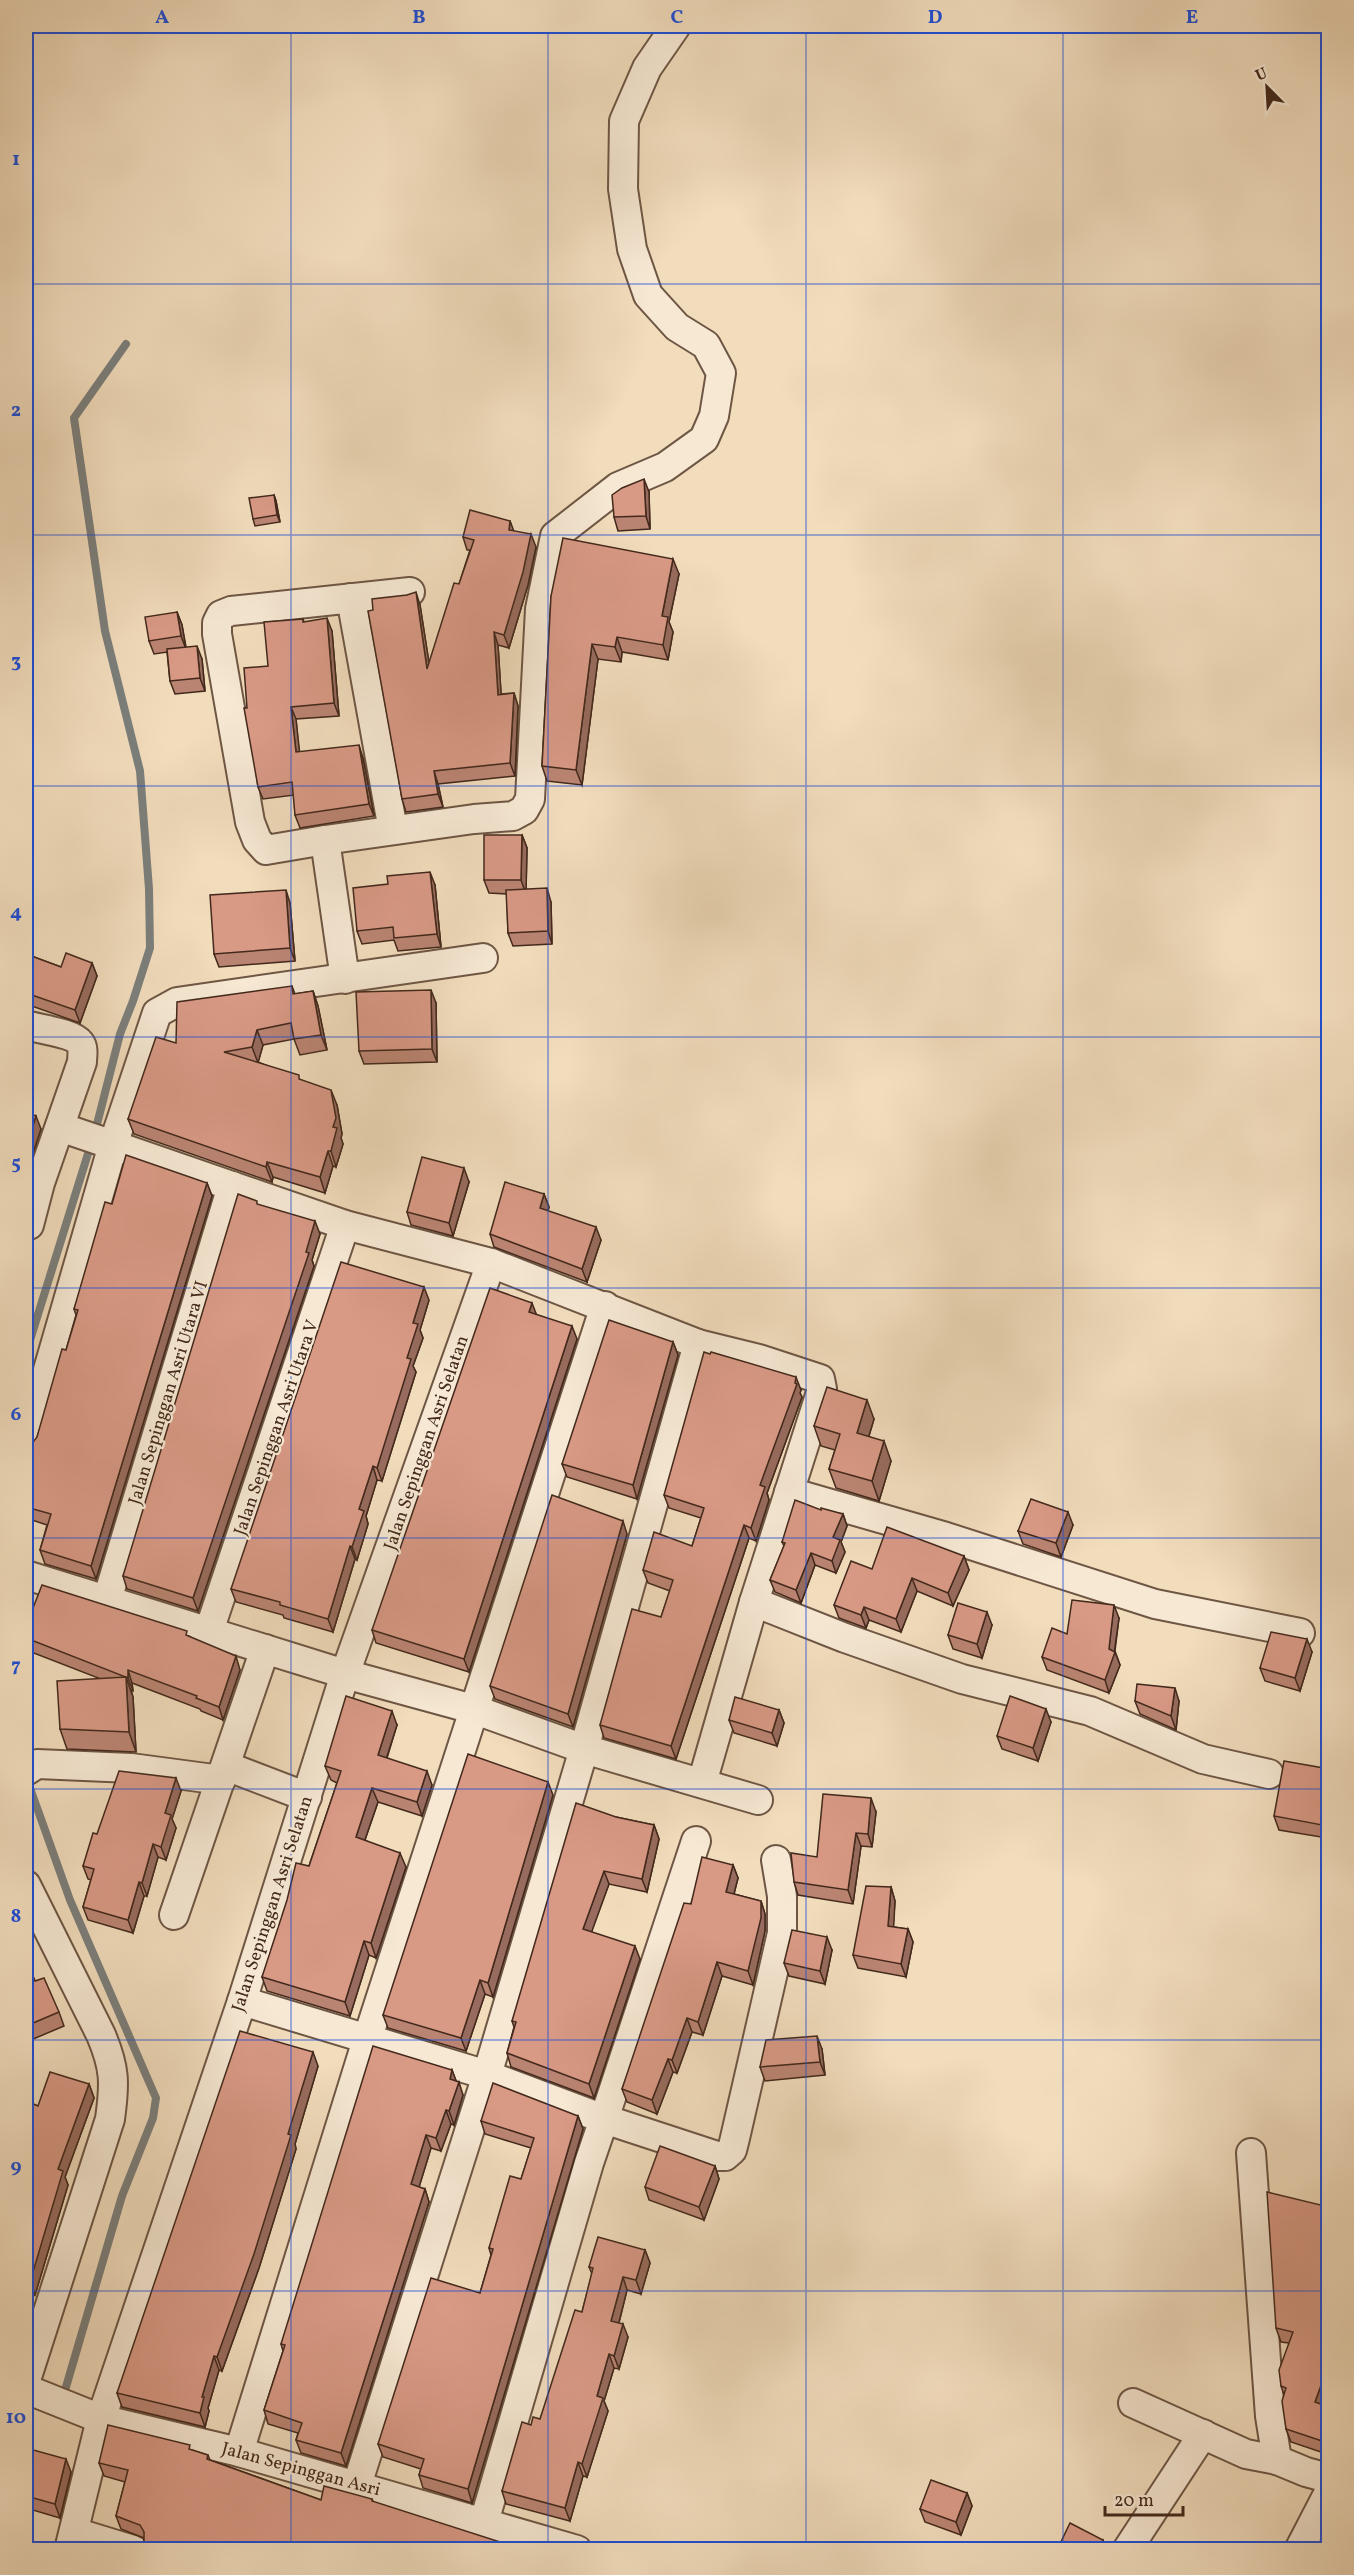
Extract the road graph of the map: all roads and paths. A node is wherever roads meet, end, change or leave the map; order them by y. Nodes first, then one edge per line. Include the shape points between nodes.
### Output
1 (676, 26) edge
2 (410, 592) edge
3 (351, 597) junction
4 (393, 830) junction
5 (325, 840) junction
6 (483, 958) dead end
7 (345, 979) junction
8 (26, 1025) edge
9 (63, 1129) junction
10 (111, 1144) junction
11 (232, 1186) junction
12 (345, 1226) junction
13 (27, 1228) edge
14 (491, 1263) junction
15 (605, 1306) junction
16 (698, 1344) junction
17 (26, 1446) edge
18 (789, 1492) junction
19 (26, 1575) edge
20 (107, 1600) junction
21 (754, 1602) junction
22 (209, 1631) junction
23 (1300, 1633) dead end
24 (265, 1649) junction
25 (345, 1674) junction
26 (473, 1709) junction
27 (584, 1749) junction
28 (31, 1768) edge
29 (224, 1773) junction
30 (1269, 1774) dead end
31 (702, 1783) junction
32 (307, 1797) junction
33 (758, 1800) dead end
34 (696, 1841) dead end
35 (776, 1860) dead end
36 (26, 1885) edge
37 (174, 1915) dead end
38 (242, 2001) junction
39 (367, 2040) junction
40 (487, 2075) junction
41 (604, 2120) junction
42 (1251, 2152) dead end
43 (27, 2387) edge
44 (1132, 2403) dead end
45 (93, 2417) junction
46 (1203, 2434) junction
47 (239, 2452) junction
48 (1277, 2460) junction
49 (1329, 2478) edge
50 (357, 2485) junction
51 (1329, 2494) edge
52 (484, 2522) junction
53 (72, 2541) edge
54 (133, 2550) edge
55 (577, 2550) edge
56 (1127, 2550) edge
57 (1299, 2550) edge

1 - 4 street via 647,68 624,121 623,189 632,249 648,295 677,327 706,345 722,374 714,416 704,439 665,467 618,487 555,536 540,609 530,799 524,810 513,816
2 - 3 street
3 - 4 street
3 - 5 street via 231,611 221,615 217,623 250,822 257,840 266,850
4 - 5 street
5 - 7 street
6 - 7 street
7 - 10 street via 219,994 177,1002 157,1013
8 - 9 street via 71,1037 81,1044 82,1062
9 - 10 street
9 - 13 street via 40,1183
10 - 11 street
10 - 17 street
11 - 12 street
11 - 20 street, Jalan Sepinggan Asri Utara VI
12 - 14 street
12 - 22 street, Jalan Sepinggan Asri Utara V
14 - 15 street
14 - 25 street, Jalan Sepinggan Asri Selatan
15 - 16 street
15 - 26 street
16 - 18 street via 820,1379 822,1389
16 - 27 street
18 - 21 street
18 - 23 street via 946,1536 1155,1604
19 - 20 street
20 - 22 street
21 - 30 street via 963,1679 1090,1711 1203,1759
21 - 31 street
22 - 24 street
24 - 25 street
24 - 29 street
25 - 26 street
25 - 32 street, Jalan Sepinggan Asri Selatan
26 - 27 street
26 - 39 street
27 - 31 street
27 - 40 street
28 - 29 street
29 - 32 street
29 - 37 street
31 - 33 street
32 - 38 street, Jalan Sepinggan Asri Selatan
34 - 41 street
35 - 41 street via 782,1896 782,1933 732,2150 717,2156
36 - 43 street via 101,2035 111,2058 115,2085 110,2119
38 - 39 street
38 - 45 street, Jalan Sepinggan Asri Selatan
39 - 40 street
39 - 47 street
40 - 41 street
40 - 50 street
41 - 52 street
42 - 48 street via 1270,2416
43 - 45 street, Jalan Sepinggan Asri
44 - 46 street
45 - 47 street, Jalan Sepinggan Asri
45 - 53 street, Jalan Sepinggan Asri Selatan
46 - 48 street via 1246,2454
46 - 56 street
47 - 50 street, Jalan Sepinggan Asri
48 - 49 street
50 - 52 street, Jalan Sepinggan Asri
51 - 57 street
52 - 55 street, Jalan Sepinggan Asri
53 - 54 street

